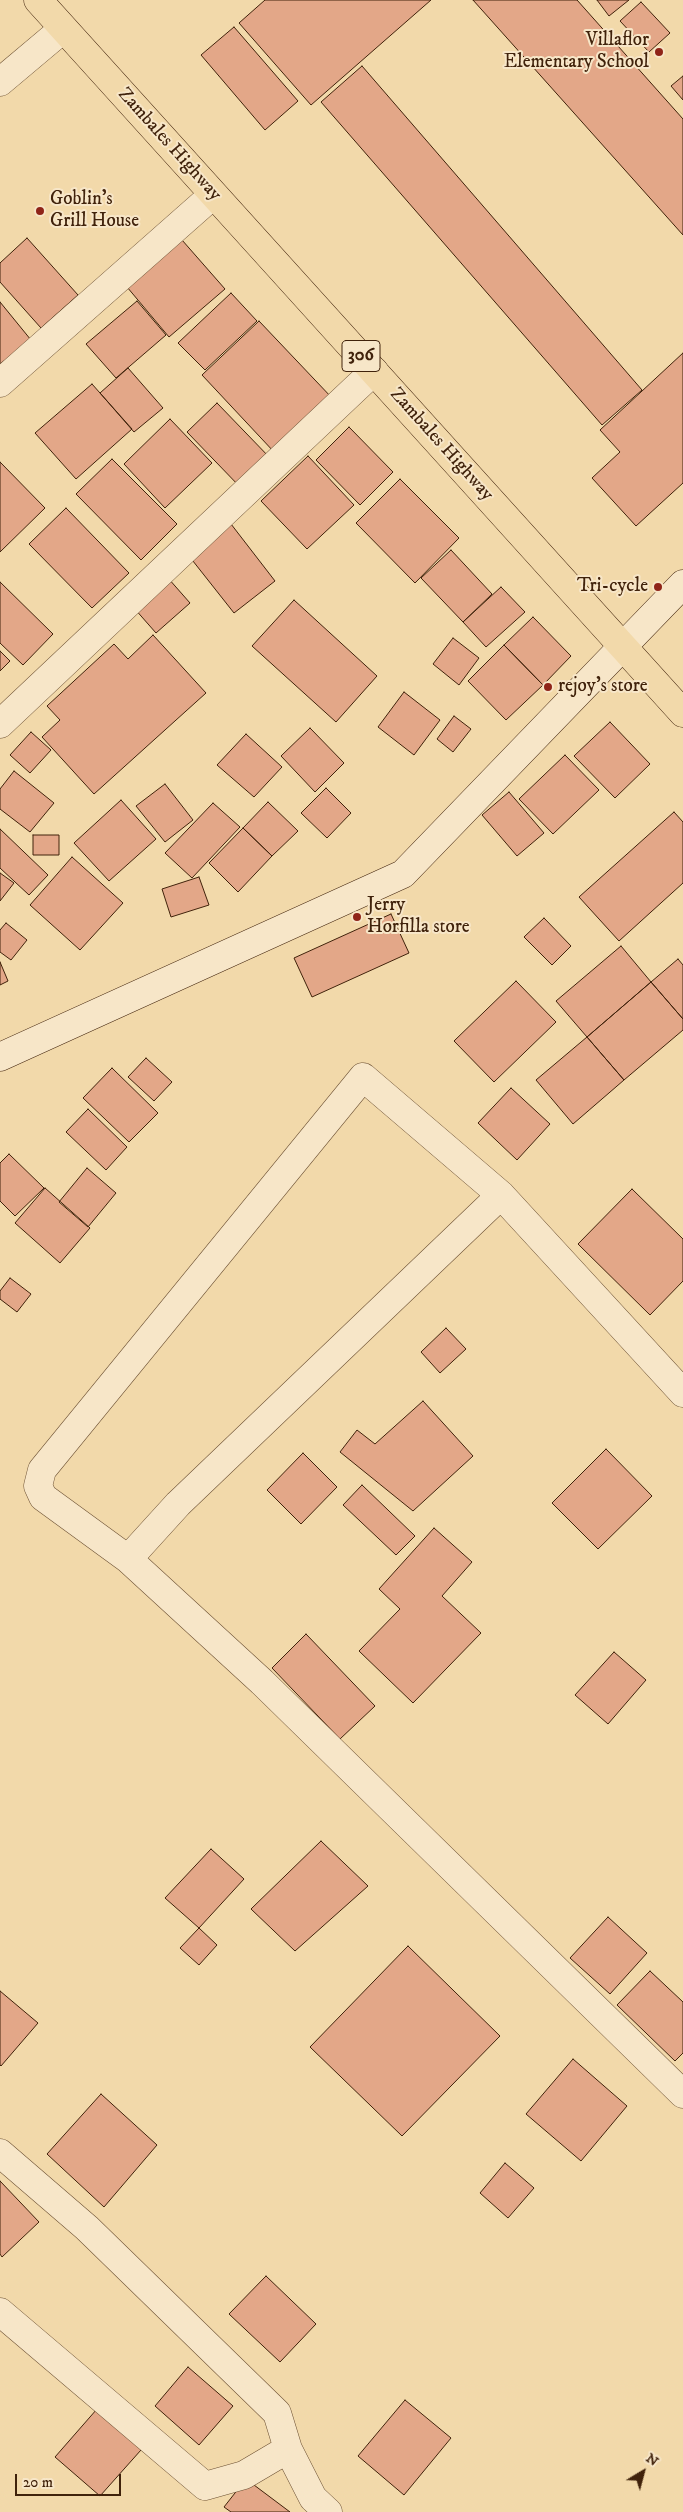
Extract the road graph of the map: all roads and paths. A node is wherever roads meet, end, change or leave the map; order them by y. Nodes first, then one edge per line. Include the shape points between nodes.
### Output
1 (38, 0) edge
2 (63, 29) junction
3 (0, 82) edge
4 (214, 194) junction
5 (374, 371) junction
6 (0, 383) edge
7 (683, 584) edge
8 (624, 645) junction
9 (683, 713) edge
10 (0, 724) edge
11 (0, 1056) edge
12 (500, 1196) junction
13 (683, 1393) edge
14 (128, 1559) junction
15 (683, 2094) edge
16 (0, 2154) edge
17 (0, 2312) edge
18 (288, 2449) junction
19 (328, 2512) edge

1 - 2 main road, Zambales Highway / 306
2 - 3 street
2 - 4 main road, Zambales Highway / 306
4 - 5 main road, Zambales Highway / 306
4 - 6 street
5 - 8 main road, Zambales Highway / 306
5 - 10 street
7 - 8 street
8 - 9 main road, Zambales Highway / 306
8 - 11 street via 403,874
12 - 13 street
12 - 14 street via 178,1504
12 - 14 street via 363,1077 42,1470 38,1486 43,1497
14 - 15 street via 262,1682
16 - 18 street via 86,2228 277,2413
17 - 18 street via 205,2486 244,2475
18 - 19 street via 313,2498

